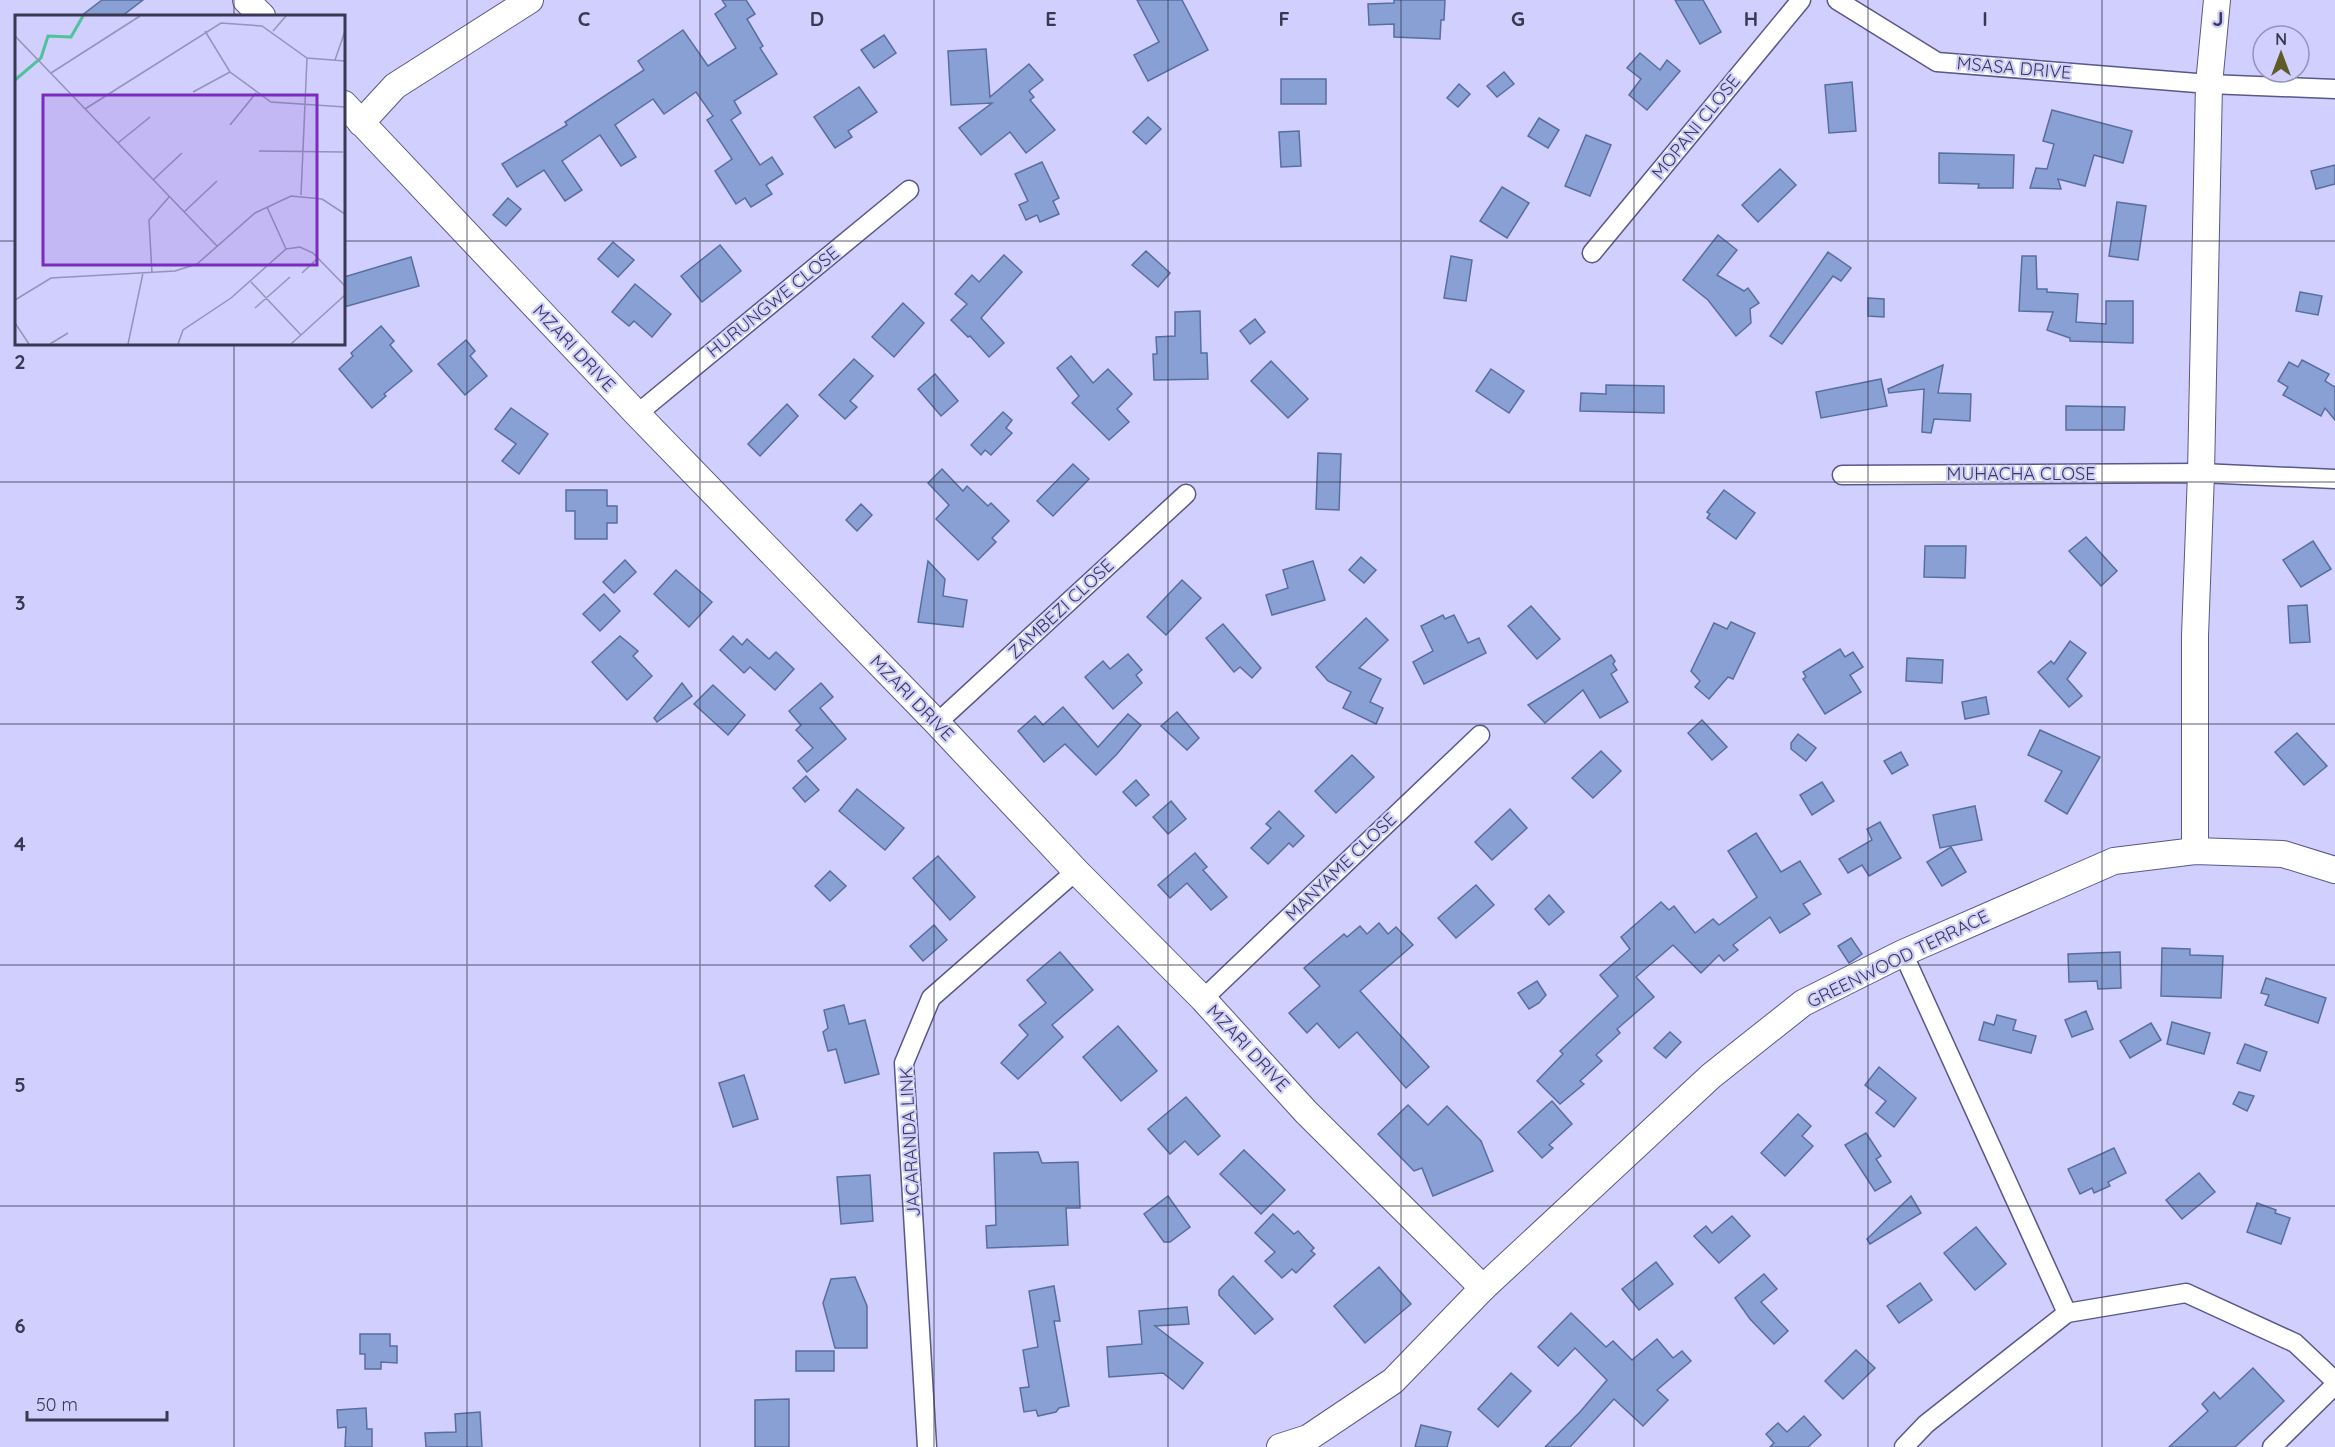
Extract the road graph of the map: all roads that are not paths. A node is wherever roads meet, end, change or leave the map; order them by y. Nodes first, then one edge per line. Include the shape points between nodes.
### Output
1 (246, 0) edge
2 (530, 0) edge
3 (1801, 0) edge
4 (1837, 0) edge
5 (2217, 0) edge
6 (261, 15) edge
7 (2209, 84) junction
8 (2335, 89) edge
9 (345, 105) edge
10 (361, 123) junction
11 (909, 190) dead end
12 (1592, 253) dead end
13 (637, 414) junction
14 (2201, 473) junction
15 (1842, 475) dead end
16 (2335, 479) edge
17 (1186, 494) dead end
18 (937, 723) junction
19 (1480, 735) dead end
20 (2195, 851) junction
21 (2335, 870) edge
22 (1076, 871) junction
23 (1903, 953) junction
24 (1203, 999) junction
25 (1484, 1288) junction
26 (2067, 1313) junction
27 (2335, 1383) edge
28 (927, 1447) edge
29 (1280, 1447) edge
30 (1904, 1447) edge
31 (2272, 1447) edge

1 - 6 street
2 - 10 street via 395,86
3 - 12 street, MOPANI CLOSE
4 - 7 street, MSASA DRIVE via 1938,62
5 - 7 street
7 - 8 street, MSASA DRIVE
7 - 14 street
9 - 10 street, MZARI DRIVE
10 - 13 street, MZARI DRIVE
11 - 13 street, HURUNGWE CLOSE
13 - 18 street, MZARI DRIVE
14 - 15 street, MUHACHA CLOSE
14 - 16 street, MUHACHA CLOSE
14 - 20 street via 2195,636
17 - 18 street, ZAMBEZI CLOSE
18 - 22 street, MZARI DRIVE
19 - 24 street, MANYAME CLOSE
20 - 21 street, GREENWOOD TERRACE via 2283,854
20 - 23 street, GREENWOOD TERRACE via 2114,861
22 - 24 street, MZARI DRIVE
22 - 28 street, JACARANDA LINK via 931,998 904,1063
23 - 25 street, GREENWOOD TERRACE via 1803,1004 1711,1076
23 - 26 street
24 - 25 street, MZARI DRIVE via 1306,1112
25 - 29 street, GREENWOOD TERRACE via 1393,1381 1308,1438
26 - 27 street via 2186,1293 2295,1343
26 - 30 street via 1926,1424
27 - 31 street

